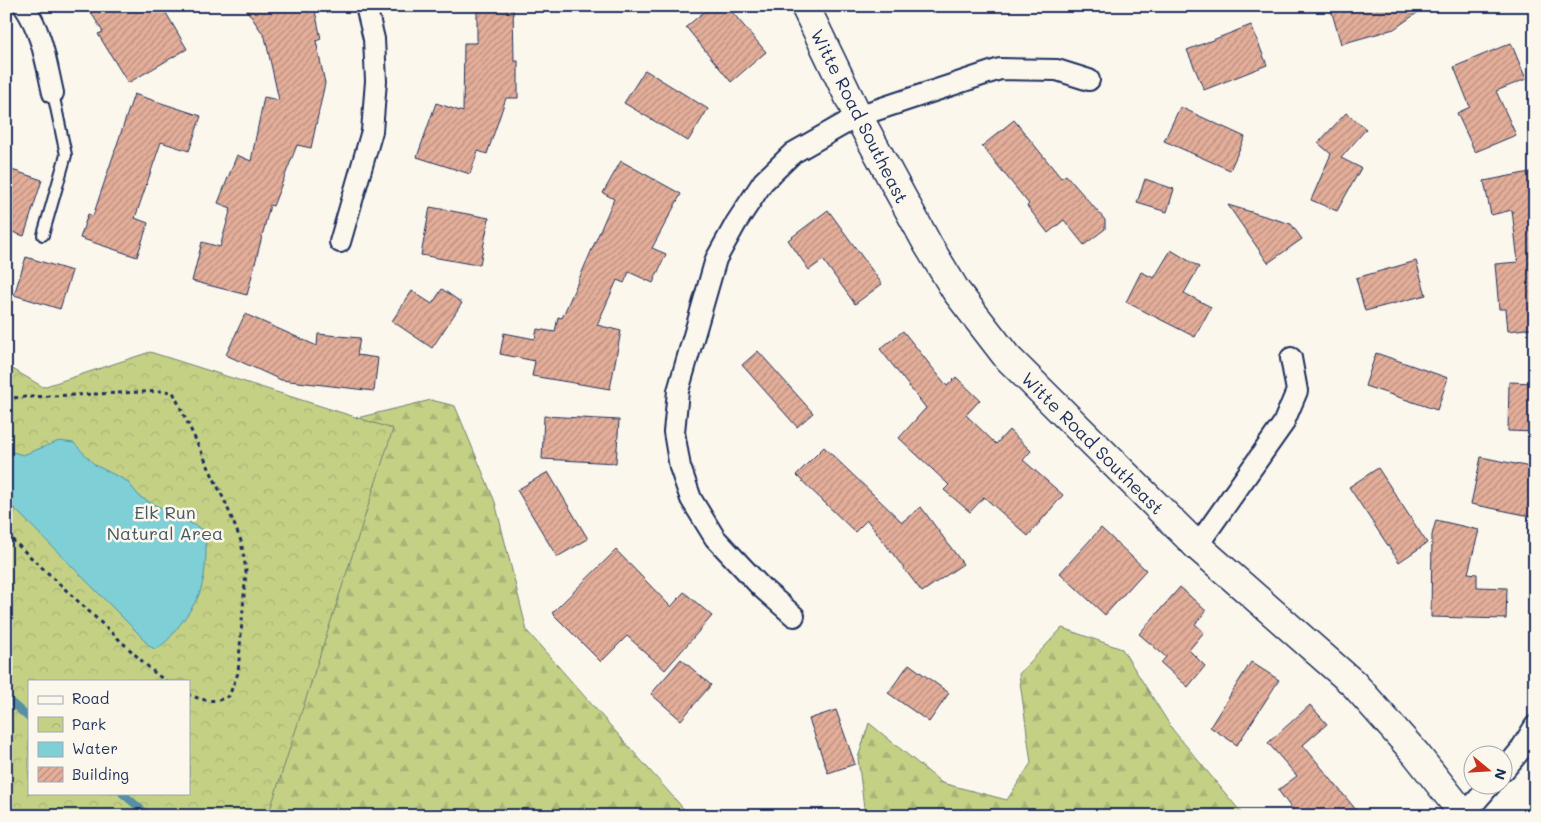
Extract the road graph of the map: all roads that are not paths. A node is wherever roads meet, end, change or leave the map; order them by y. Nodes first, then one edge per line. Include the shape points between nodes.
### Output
1 (24, 6) edge
2 (366, 6) edge
3 (805, 6) edge
4 (1089, 80) dead end
5 (53, 93) joint
6 (858, 116) junction
7 (43, 235) dead end
8 (340, 242) dead end
9 (1291, 358) dead end
10 (1196, 546) junction
11 (794, 616) dead end
12 (1535, 726) edge
13 (1514, 758) edge
14 (1483, 794) edge
15 (1465, 815) edge

1 - 5 street via 42,44
2 - 8 street via 374,39 376,73 372,131
3 - 6 street, Witte Road Southeast
4 - 6 street via 1057,70 1000,69
5 - 7 lane via 66,155
6 - 10 street, Witte Road Southeast via 956,291 1007,357
6 - 11 street via 793,153 763,182 736,223 716,259 678,391 674,432 680,467 692,499 715,538 761,587
9 - 10 street via 1297,391 1283,424
10 - 15 street, Witte Road Southeast via 1354,684
12 - 13 street
14 - 15 street

